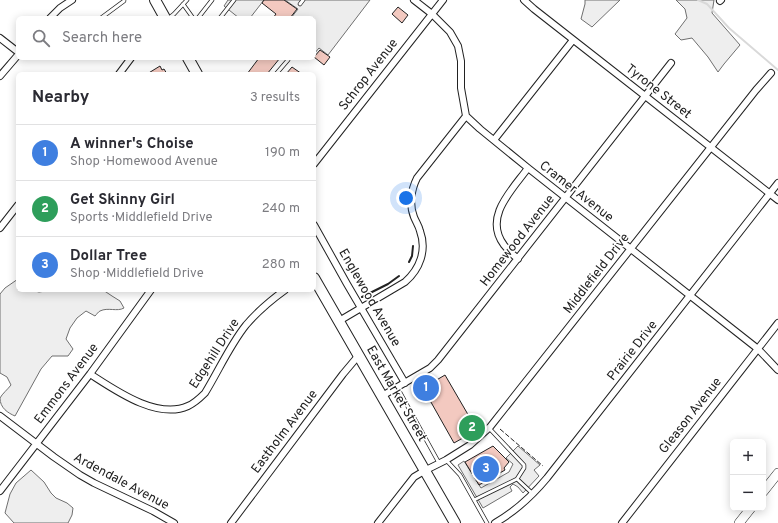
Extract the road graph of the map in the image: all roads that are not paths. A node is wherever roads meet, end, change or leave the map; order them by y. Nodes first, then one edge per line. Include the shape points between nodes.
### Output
1 (72, 0) edge
2 (124, 0) edge
3 (155, 0) edge
4 (187, 0) edge
5 (212, 0) edge
6 (234, 0) edge
7 (303, 0) edge
8 (414, 0) edge
9 (442, 0) edge
10 (524, 0) edge
11 (183, 4) junction
12 (300, 4) dead end
13 (432, 14) junction
14 (52, 16) edge
15 (104, 16) edge
16 (164, 16) edge
17 (172, 16) edge
18 (192, 16) edge
19 (200, 16) edge
20 (222, 16) edge
21 (0, 38) edge
22 (573, 40) junction
23 (16, 50) edge
24 (16, 57) edge
25 (130, 60) edge
26 (189, 60) edge
27 (288, 60) dead end
28 (671, 63) dead end
29 (120, 72) edge
30 (197, 72) edge
31 (278, 72) edge
32 (770, 73) dead end
33 (0, 76) edge
34 (645, 96) junction
35 (466, 116) junction
36 (494, 140) junction
37 (710, 147) junction
38 (316, 161) edge
39 (528, 168) junction
40 (778, 184) edge
41 (770, 194) junction
42 (566, 197) junction
43 (778, 200) edge
44 (16, 208) edge
45 (0, 228) edge
46 (316, 229) edge
47 (631, 248) junction
48 (518, 259) junction
49 (316, 281) edge
50 (150, 292) edge
51 (283, 292) edge
52 (690, 295) junction
53 (361, 308) junction
54 (339, 321) junction
55 (778, 323) edge
56 (758, 349) junction
57 (359, 355) junction
58 (778, 370) edge
59 (90, 374) junction
60 (405, 383) junction
61 (397, 387) junction
62 (382, 396) junction
63 (0, 416) edge
64 (489, 428) junction
65 (36, 444) junction
66 (446, 460) junction
67 (440, 463) junction
68 (424, 471) junction
69 (778, 473) edge
70 (517, 479) junction
71 (766, 488) edge
72 (0, 491) edge
73 (533, 494) junction
74 (474, 500) junction
75 (748, 511) edge
76 (174, 523) edge
77 (231, 523) edge
78 (378, 523) edge
79 (455, 523) edge
80 (487, 523) edge
81 (495, 523) edge
82 (622, 523) edge
83 (739, 523) edge

1 - 14 street
2 - 15 lane
3 - 16 main road
4 - 11 lane
5 - 19 lane
6 - 20 lane
7 - 12 lane
8 - 13 street
9 - 13 street, Schrop Avenue
10 - 22 street, Tyrone Street
11 - 17 lane
11 - 18 lane
13 - 35 street via 450,32 458,46
13 - 38 street, Schrop Avenue
21 - 23 street
22 - 34 street, Tyrone Street
22 - 36 street
24 - 33 street
25 - 29 street
26 - 30 main road
27 - 31 lane
28 - 34 street, Homewood Avenue
32 - 37 street, Middlefield Drive
34 - 37 street, Tyrone Street
34 - 42 street, Homewood Avenue
35 - 36 street, Cramer Avenue
35 - 53 street via 417,178 413,188 412,209 421,232 423,249 418,266 406,282
36 - 39 street, Cramer Avenue
37 - 41 street, Tyrone Street
37 - 47 street, Middlefield Drive
39 - 42 street, Cramer Avenue
39 - 48 street via 502,204 497,220 504,246
40 - 41 street, Prairie Drive
41 - 43 street, Tyrone Street
41 - 52 street, Prairie Drive
42 - 47 street, Cramer Avenue
42 - 48 street, Homewood Avenue
44 - 45 street
46 - 53 street, Englewood Avenue
47 - 52 street, Cramer Avenue
47 - 64 street, Middlefield Drive
48 - 60 street, Homewood Avenue via 438,360
49 - 54 main road, East Market Street
50 - 59 street, Emmons Avenue
51 - 59 street, Edgehill Drive via 249,321 205,393 182,409 158,409 122,394
52 - 56 street, Cramer Avenue
52 - 73 street, Prairie Drive
53 - 54 street
53 - 60 street, Englewood Avenue
54 - 57 main road, East Market Street
55 - 56 street, Gleason Avenue
56 - 58 street, Cramer Avenue
56 - 82 street, Gleason Avenue
57 - 62 main road, East Market Street
57 - 77 street, Eastholm Avenue
59 - 65 street, Emmons Avenue
60 - 61 street, Homewood Avenue
61 - 62 street, Homewood Avenue
61 - 67 lane
62 - 68 main road, East Market Street
63 - 65 street, Ardendale Avenue
64 - 66 street, Middlefield Drive via 470,445
64 - 70 lane via 524,465
65 - 72 street, Emmons Avenue
65 - 76 street, Ardendale Avenue via 80,475 153,510
66 - 67 street, Middlefield Drive
66 - 74 lane via 460,475
67 - 68 street, Middlefield Drive
68 - 78 street, Middlefield Drive via 414,477
68 - 79 main road, East Market Street
69 - 71 main road
70 - 73 lane
70 - 74 lane
73 - 81 street, Prairie Drive via 513,512
74 - 80 lane
75 - 83 main road

